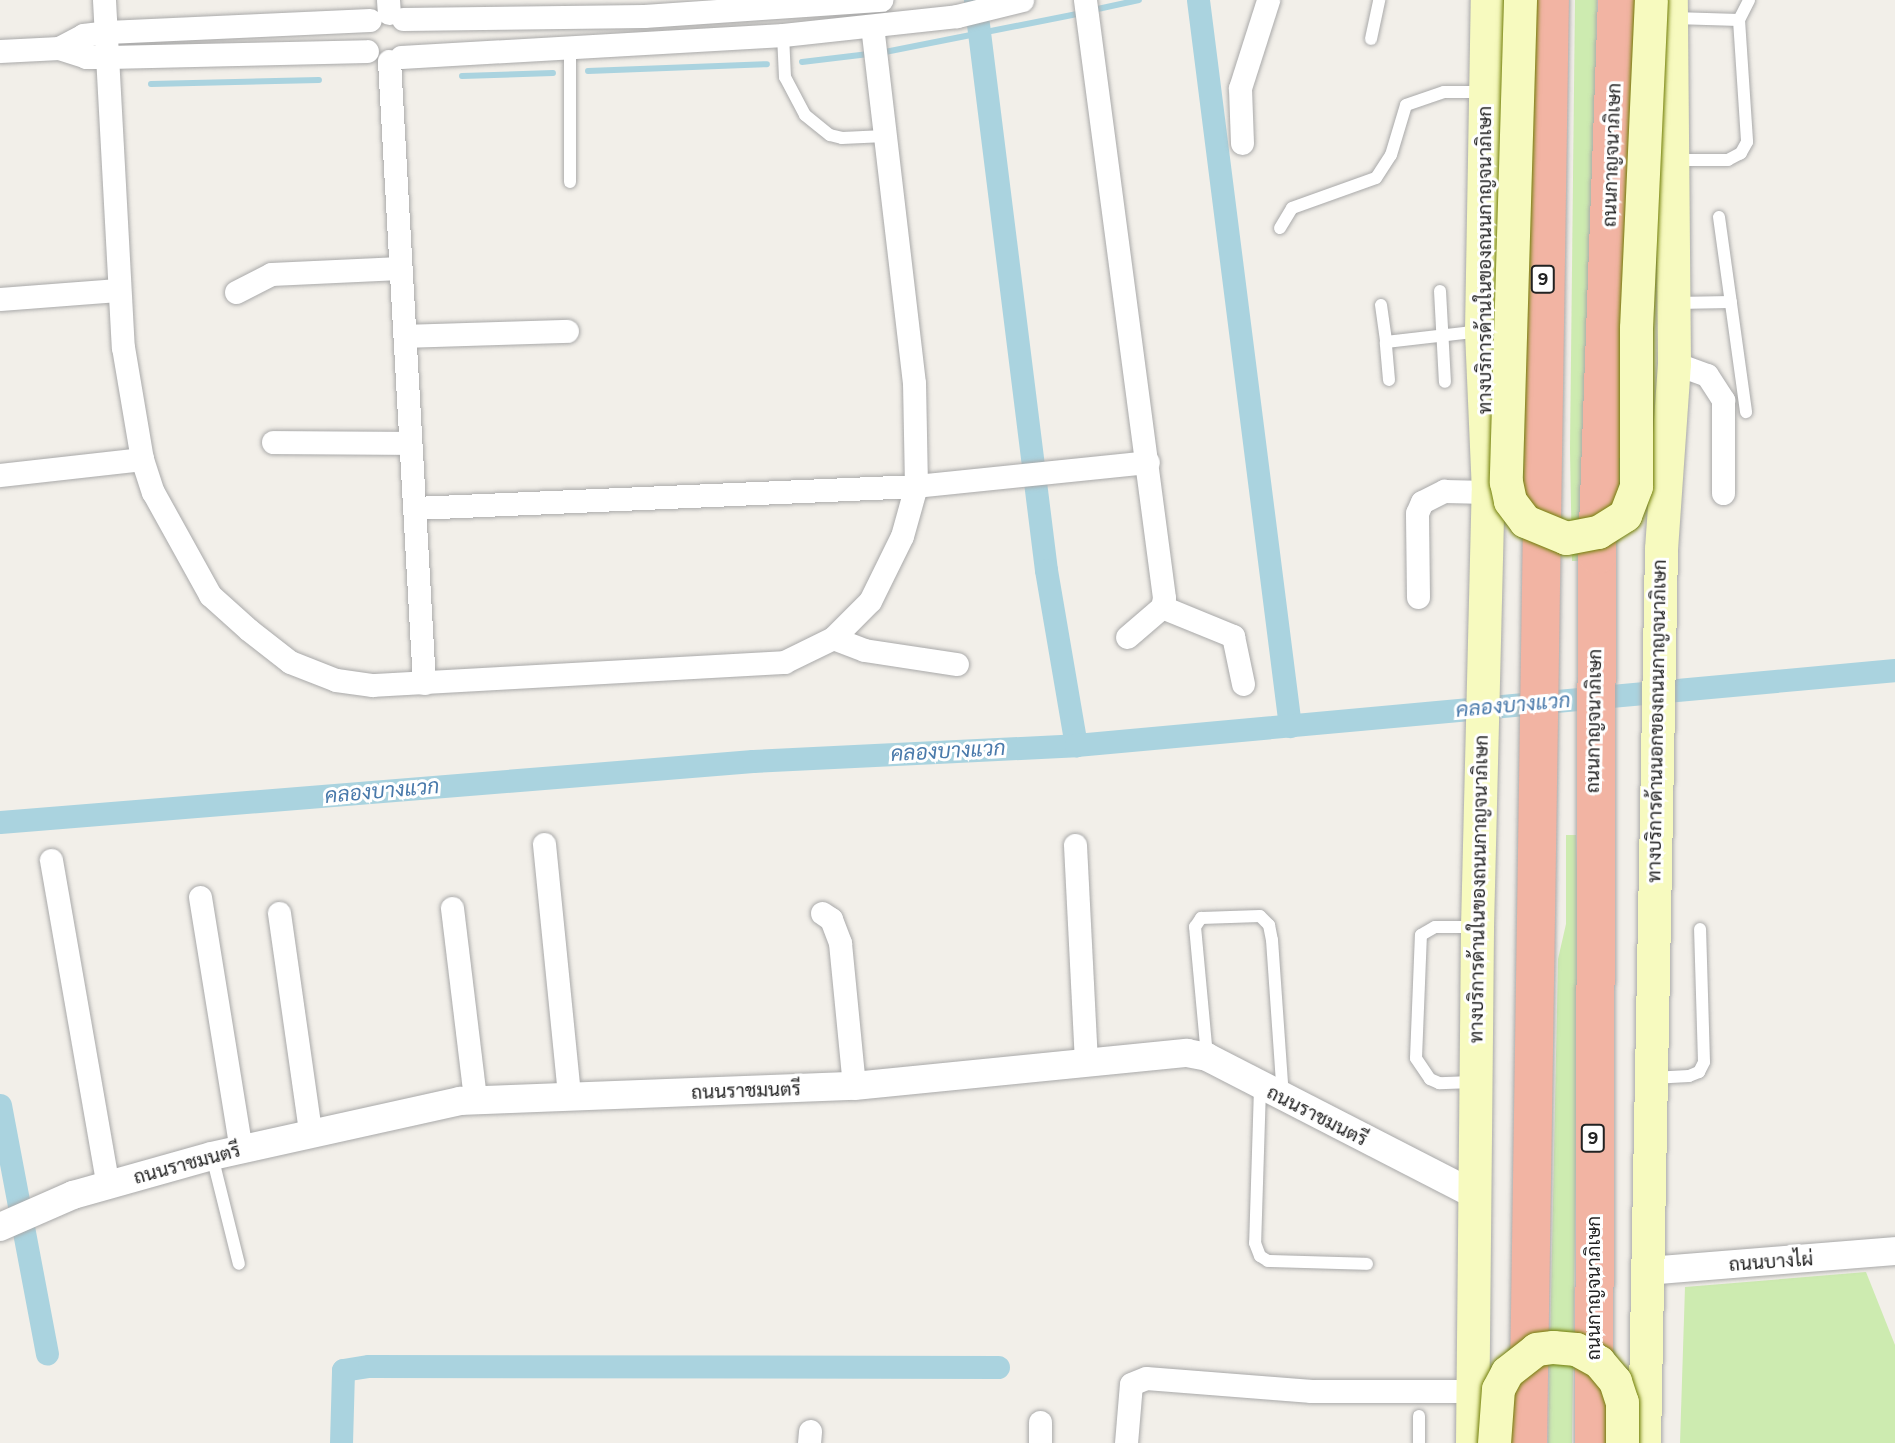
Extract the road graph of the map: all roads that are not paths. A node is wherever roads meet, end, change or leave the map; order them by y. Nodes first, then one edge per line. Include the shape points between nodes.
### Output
1 (104, 0) edge
2 (881, 0) edge
3 (1269, 0) edge
4 (1379, 0) edge
5 (1487, 0) edge
6 (1520, 0) edge
7 (1550, 0) edge
8 (1617, 0) edge
9 (1749, 0) edge
10 (1013, 2) edge
11 (804, 4) edge
12 (1665, 6) edge
13 (1086, 9) edge
14 (387, 13) edge
15 (1739, 20) junction
16 (872, 26) junction
17 (107, 32) junction
18 (808, 32) junction
19 (783, 35) junction
20 (1371, 38) dead end
21 (570, 46) junction
22 (59, 48) junction
23 (0, 51) edge
24 (367, 51) junction
25 (108, 57) junction
26 (395, 59) junction
27 (1485, 92) junction
28 (885, 136) junction
29 (1242, 143) dead end
30 (1674, 160) junction
31 (570, 182) dead end
32 (1719, 217) dead end
33 (1280, 228) dead end
34 (400, 268) junction
35 (118, 289) junction
36 (1440, 291) dead end
37 (236, 292) dead end
38 (0, 299) edge
39 (1731, 302) junction
40 (1674, 303) junction
41 (1381, 305) dead end
42 (1481, 330) junction
43 (567, 331) dead end
44 (405, 336) junction
45 (1443, 337) junction
46 (1386, 342) junction
47 (1674, 363) junction
48 (1390, 380) dead end
49 (1445, 382) dead end
50 (1746, 412) dead end
51 (273, 442) dead end
52 (410, 443) junction
53 (142, 459) junction
54 (1148, 462) junction
55 (0, 474) edge
56 (916, 486) junction
57 (1488, 492) junction
58 (1723, 493) dead end
59 (415, 508) junction
60 (1418, 597) dead end
61 (1163, 607) junction
62 (1127, 637) dead end
63 (833, 638) junction
64 (957, 664) dead end
65 (425, 683) junction
66 (1243, 684) dead end
67 (544, 844) dead end
68 (1075, 845) dead end
69 (51, 860) dead end
70 (200, 897) dead end
71 (452, 908) dead end
72 (279, 913) dead end
73 (822, 913) dead end
74 (1477, 926) junction
75 (1700, 929) dead end
76 (1207, 1057) junction
77 (1086, 1062) junction
78 (1650, 1078) junction
79 (1476, 1082) junction
80 (854, 1086) junction
81 (1272, 1094) junction
82 (569, 1096) junction
83 (475, 1099) junction
84 (310, 1132) junction
85 (241, 1149) junction
86 (212, 1156) junction
87 (108, 1185) junction
88 (1475, 1195) junction
89 (3, 1226) edge
90 (1895, 1251) edge
91 (239, 1264) dead end
92 (1367, 1264) dead end
93 (1647, 1270) junction
94 (1472, 1391) junction
95 (1419, 1416) dead end
96 (1126, 1443) edge
97 (1419, 1443) edge
98 (1472, 1443) edge
99 (1494, 1443) edge
100 (1528, 1443) edge
101 (1594, 1443) edge
102 (1622, 1443) edge
103 (1644, 1443) edge

1 - 17 street
2 - 11 street
3 - 29 street via 1240,88
4 - 20 lane
5 - 27 main road, ทางบริการด้านในของถนนกาญจนาภิเษก
6 - 12 main road, bridge via 1506,482 1510,501 1525,520 1566,538 1598,532 1625,515 1636,486 1636,328
7 - 100 highway, 9
8 - 101 highway, ถนนกาญจนาภิเษก / 9 via 1592,834
9 - 15 lane
10 - 16 street via 957,16
11 - 14 street via 478,21
11 - 18 street
12 - 15 lane
12 - 30 main road, ทางบริการด้านนอกของถนนกาญจนาภิเษก
13 - 54 street
14 - 17 street
14 - 24 street via 362,41
14 - 26 street via 411,38
15 - 30 lane via 1746,142 1741,153 1728,160
16 - 18 street
16 - 28 street
17 - 22 street via 82,35
17 - 25 street
18 - 19 street
19 - 21 street
19 - 28 lane via 785,77 806,115 830,135
21 - 26 street
21 - 31 lane
22 - 23 street
22 - 25 street via 86,57
24 - 25 street
24 - 26 street
25 - 35 street
26 - 34 street
27 - 33 lane via 1444,92 1406,105 1391,155 1376,178 1292,208
27 - 42 main road, ทางบริการด้านในของถนนกาญจนาภิเษก
28 - 56 street via 914,383
30 - 40 main road, ทางบริการด้านนอกของถนนกาญจนาภิเษก
32 - 39 lane
34 - 37 street via 271,274
34 - 44 street
35 - 38 street
35 - 53 street
36 - 45 lane
39 - 40 lane
39 - 50 lane
40 - 47 main road, ทางบริการด้านนอกของถนนกาญจนาภิเษก
41 - 46 lane
42 - 45 lane
42 - 57 main road, ทางบริการด้านในของถนนกาญจนาภิเษก
43 - 44 street
44 - 52 street
45 - 46 lane
45 - 49 lane
46 - 48 lane
47 - 58 street via 1707,375 1723,400
47 - 78 main road, ทางบริการด้านนอกของถนนกาญจนาภิเษก via 1661,549
51 - 52 street
52 - 59 street
53 - 55 street
53 - 65 street via 153,492 210,595 249,631 290,662 336,680 373,685
54 - 56 street
54 - 61 street
56 - 59 street
56 - 63 street via 902,536 870,601
57 - 60 street via 1444,491 1422,502 1416,513
57 - 74 main road, ทางบริการด้านในของถนนกาญจนาภิเษก
59 - 65 street
61 - 62 street
61 - 66 street via 1233,636
63 - 64 street via 864,650
63 - 65 street via 784,662
67 - 82 street
68 - 77 street
69 - 87 street
70 - 85 street
71 - 83 street
72 - 84 street
73 - 80 street via 831,919 840,943
74 - 79 main road, ทางบริการด้านในของถนนกาญจนาภิเษก
74 - 79 lane via 1435,927 1422,935 1416,1058 1430,1079 1439,1083
75 - 78 lane via 1704,1062 1699,1072 1689,1076
76 - 77 street, ถนนราชมนตรี via 1187,1053
76 - 81 street, ถนนราชมนตรี
76 - 81 lane via 1195,927 1201,918 1260,916 1269,925 1272,940
77 - 80 street, ถนนราชมนตรี
78 - 93 main road, ทางบริการด้านนอกของถนนกาญจนาภิเษก
79 - 88 main road, ทางบริการด้านในของถนนกาญจนาภิเษก
80 - 82 street, ถนนราชมนตรี
81 - 88 street, ถนนราชมนตรี
81 - 92 lane via 1255,1243 1259,1256 1268,1261
82 - 83 street, ถนนราชมนตรี
83 - 84 street, ถนนราชมนตรี
84 - 85 street, ถนนราชมนตรี
85 - 86 street, ถนนราชมนตรี
86 - 87 street, ถนนราชมนตรี
86 - 91 lane
87 - 89 street, ถนนราชมนตรี
88 - 94 main road, ทางบริการด้านในของถนนกาญจนาภิเษก
90 - 93 street, ถนนบางไผ่
93 - 103 main road, ทางบริการด้านนอกของถนนกาญจนาภิเษก
94 - 96 street via 1311,1391 1146,1378 1135,1380 1128,1395
94 - 98 main road, ทางบริการด้านในของถนนกาญจนาภิเษก
95 - 97 lane
99 - 102 main road, bridge via 1498,1389 1507,1372 1536,1349 1553,1347 1576,1349 1599,1362 1615,1381 1622,1402

